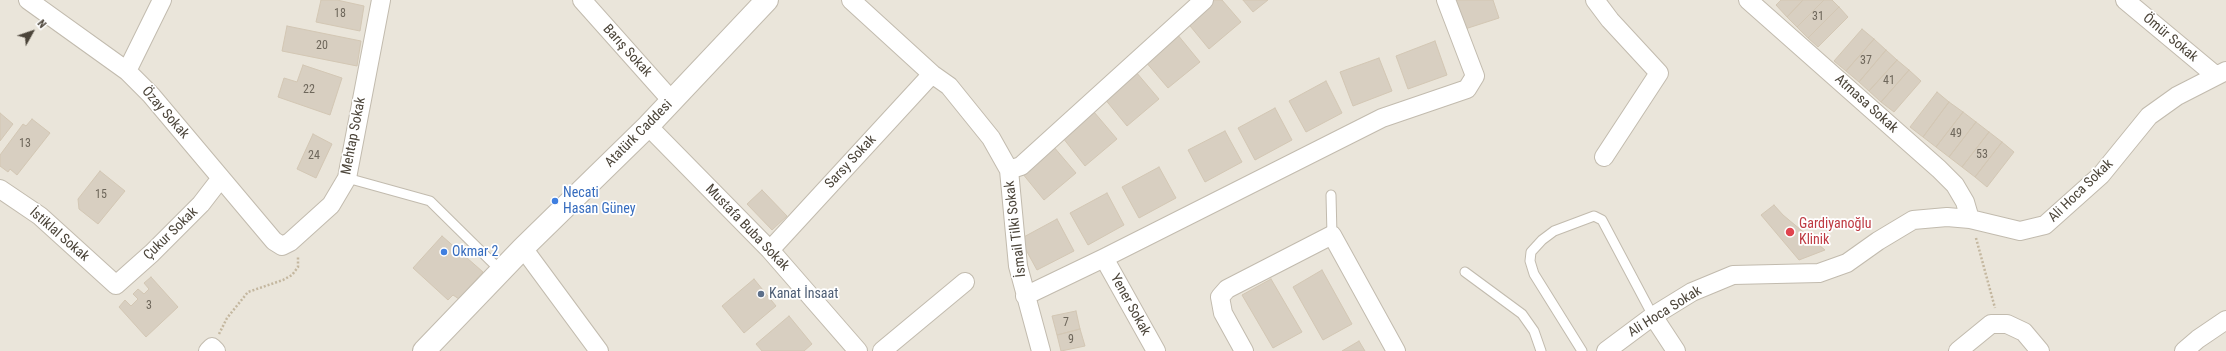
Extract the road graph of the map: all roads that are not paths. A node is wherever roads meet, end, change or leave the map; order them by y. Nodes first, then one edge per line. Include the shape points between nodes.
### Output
1 (28, 0) edge
2 (162, 0) edge
3 (381, 0) edge
4 (582, 0) edge
5 (767, 0) edge
6 (851, 0) edge
7 (1204, 0) edge
8 (1446, 0) edge
9 (1595, 0) edge
10 (1748, 0) edge
11 (2125, 0) edge
12 (127, 71) junction
13 (2221, 73) edge
14 (932, 74) junction
15 (672, 101) junction
16 (648, 126) junction
17 (1604, 158) dead end
18 (1009, 170) junction
19 (221, 178) junction
20 (348, 178) junction
21 (0, 189) edge
22 (1331, 195) dead end
23 (1970, 219) junction
24 (1332, 235) junction
25 (286, 244) joint
26 (523, 248) junction
27 (770, 250) junction
28 (1104, 258) junction
29 (501, 271) junction
30 (1465, 272) dead end
31 (965, 282) dead end
32 (116, 285) joint
33 (1025, 296) junction
34 (1653, 316) junction
35 (2226, 320) edge
36 (424, 351) edge
37 (599, 351) edge
38 (858, 351) edge
39 (882, 351) edge
40 (1041, 351) edge
41 (1156, 351) edge
42 (1244, 351) edge
43 (1396, 351) edge
44 (1541, 351) edge
45 (1582, 351) edge
46 (1606, 351) edge
47 (1676, 351) edge
48 (1958, 351) edge
49 (2040, 351) edge
50 (2184, 351) edge

1 - 12 street, Özay Sokak
2 - 12 street
3 - 20 street, Mehtap Sokak
4 - 15 street, Barış Sokak
5 - 15 street, Atatürk Caddesi
6 - 14 street, İsmail Tilki Sokak
7 - 18 street via 1021,166
8 - 28 street via 1475,76 1467,89 1382,118
9 - 17 street via 1610,20 1660,73
10 - 23 street, Atmasa Sokak via 1939,169 1955,185 1965,202
11 - 13 street, Ömür Sokak
12 - 19 street, Özay Sokak via 151,95
13 - 23 street, Ali Hoca Sokak via 2177,96 2149,116 2101,175 2045,225 2020,231
14 - 18 street, İsmail Tilki Sokak via 949,86 991,138
14 - 27 street, Sarsy Sokak
15 - 16 street, Atatürk Caddesi
16 - 26 street, Atatürk Caddesi
16 - 27 street, Mustafa Buba Sokak
18 - 33 street, İsmail Tilki Sokak via 1018,266
19 - 25 street, Özay Sokak via 274,241
19 - 32 street, Çukur Sokak via 201,204
20 - 25 street, Mehtap Sokak via 331,205
20 - 29 lane via 430,201
21 - 32 street, İstiklal Sokak via 40,216
22 - 24 lane
23 - 34 street, Ali Hoca Sokak via 1947,216 1913,220 1847,263 1819,273 1734,275 1692,292
24 - 42 street via 1227,289 1220,297 1223,313
24 - 43 street
26 - 29 street, Atatürk Caddesi
26 - 37 street
27 - 38 street, Mustafa Buba Sokak
28 - 33 street
28 - 41 street, Yener Sokak
29 - 36 street, Atatürk Caddesi
30 - 44 lane via 1522,314 1534,331
31 - 39 street
33 - 40 street, İsmail Tilki Sokak
34 - 45 lane via 1602,220 1594,216 1554,231 1531,252 1530,261 1534,274
34 - 46 street, Ali Hoca Sokak
34 - 47 street
35 - 50 street
48 - 49 street via 1991,324 2007,324 2024,332

